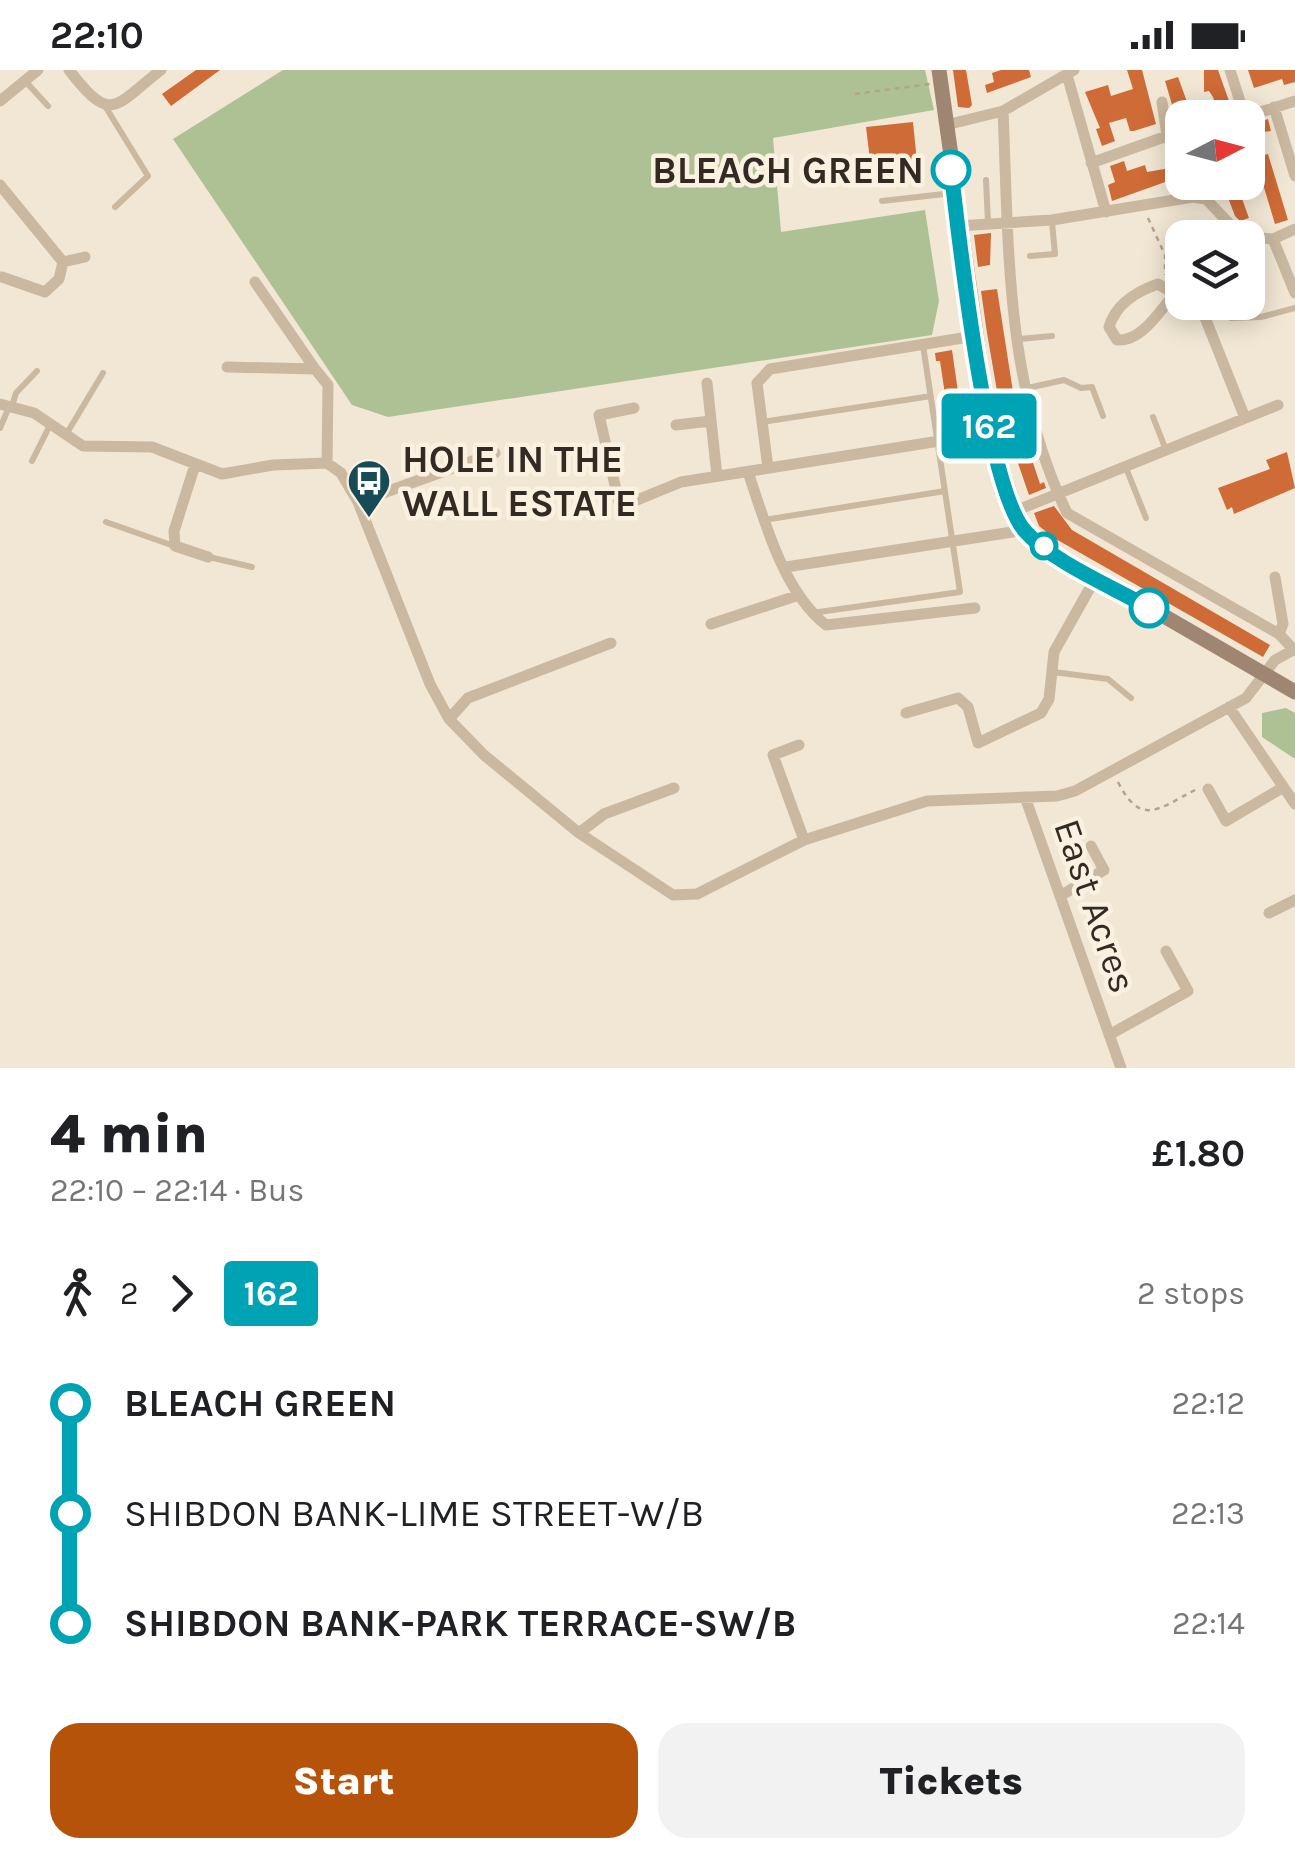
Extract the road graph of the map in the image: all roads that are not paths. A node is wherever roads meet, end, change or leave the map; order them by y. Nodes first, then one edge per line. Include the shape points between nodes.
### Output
1 (38, 70) edge
2 (69, 70) edge
3 (161, 70) edge
4 (1230, 70) edge
5 (1070, 73) edge
6 (940, 77) edge
7 (25, 81) junction
8 (1241, 100) edge
9 (1295, 100) edge
10 (0, 102) edge
11 (1162, 102) dead end
12 (111, 105) junction
13 (48, 106) dead end
14 (1274, 107) junction
15 (1265, 111) edge
16 (1003, 112) junction
17 (946, 125) junction
18 (1091, 163) junction
19 (1295, 176) edge
20 (986, 180) dead end
21 (0, 184) edge
22 (954, 193) junction
23 (1184, 200) edge
24 (1206, 200) edge
25 (882, 201) dead end
26 (115, 207) dead end
27 (1106, 212) junction
28 (1052, 220) junction
29 (1008, 222) junction
30 (988, 224) junction
31 (958, 226) junction
32 (1295, 229) edge
33 (1273, 239) junction
34 (1030, 256) dead end
35 (84, 257) dead end
36 (64, 262) junction
37 (1, 275) edge
38 (255, 282) dead end
39 (1295, 293) edge
40 (1178, 297) edge
41 (1295, 308) edge
42 (1265, 317) edge
43 (1206, 320) edge
44 (975, 336) junction
45 (1052, 336) dead end
46 (1016, 340) junction
47 (923, 346) junction
48 (227, 367) dead end
49 (315, 368) junction
50 (37, 371) dead end
51 (103, 373) dead end
52 (706, 383) dead end
53 (1022, 389) junction
54 (931, 396) junction
55 (1278, 405) dead end
56 (7, 406) edge
57 (634, 408) dead end
58 (1104, 416) dead end
59 (1153, 417) dead end
60 (1246, 418) junction
61 (711, 421) junction
62 (762, 422) junction
63 (50, 424) junction
64 (676, 425) dead end
65 (0, 428) edge
66 (990, 433) junction
67 (66, 434) junction
68 (937, 441) junction
69 (1166, 450) junction
70 (496, 453) dead end
71 (32, 461) dead end
72 (327, 463) junction
73 (195, 465) junction
74 (1126, 467) junction
75 (768, 468) junction
76 (748, 472) junction
77 (717, 476) junction
78 (945, 491) junction
79 (1058, 495) junction
80 (358, 502) junction
81 (1015, 511) junction
82 (1146, 518) dead end
83 (764, 520) junction
84 (106, 522) dead end
85 (1024, 530) junction
86 (953, 542) junction
87 (175, 546) junction
88 (208, 556) joint
89 (252, 566) dead end
90 (786, 568) junction
91 (1275, 577) dead end
92 (1096, 578) junction
93 (799, 595) junction
94 (975, 608) dead end
95 (811, 613) junction
96 (711, 624) dead end
97 (1278, 634) junction
98 (611, 643) dead end
99 (1294, 650) edge
100 (1052, 672) junction
101 (1264, 673) junction
102 (1295, 692) edge
103 (1131, 698) dead end
104 (1229, 707) junction
105 (906, 713) dead end
106 (449, 719) junction
107 (799, 745) dead end
108 (674, 788) dead end
109 (1282, 788) junction
110 (1208, 789) road end
111 (1025, 797) junction
112 (1295, 804) edge
113 (579, 833) junction
114 (804, 840) junction
115 (1091, 846) dead end
116 (1060, 896) junction
117 (1295, 900) edge
118 (1270, 913) dead end
119 (1166, 951) dead end
120 (1109, 1035) junction
121 (1121, 1068) edge

1 - 7 street
2 - 12 street via 95,103
3 - 12 street
4 - 8 street
5 - 16 street
5 - 18 street
6 - 17 street
7 - 10 street
7 - 13 lane
9 - 14 street
11 - 18 street via 1168,136
12 - 26 lane via 148,176
14 - 15 street
14 - 19 street
16 - 17 street
16 - 29 street
17 - 22 street
18 - 27 street
20 - 30 lane
21 - 36 street
22 - 25 lane
22 - 31 street
23 - 27 street
24 - 33 street via 1241,236
27 - 28 street
28 - 29 street
28 - 34 lane via 1055,254
29 - 30 street
29 - 46 street
30 - 31 street
31 - 44 street
32 - 33 street
33 - 39 street
35 - 36 street
36 - 37 street via 46,292
38 - 49 street
40 - 40 street via 1138,334 1117,340 1109,328 1114,311 1141,290 1158,284
41 - 42 lane
43 - 60 street
44 - 47 street
44 - 66 street
45 - 46 lane
46 - 53 street
47 - 54 lane
47 - 62 street via 770,369 757,383
48 - 49 street
49 - 72 street via 328,386
50 - 56 lane
51 - 67 lane
52 - 61 street
53 - 58 lane via 1064,380 1092,388
53 - 79 street
54 - 62 lane
54 - 68 lane
55 - 60 street
56 - 63 street
56 - 65 lane
57 - 77 street via 599,414 620,507 681,482
59 - 69 lane
60 - 69 street
61 - 64 street
61 - 77 street
62 - 75 street
63 - 67 street
63 - 71 lane
66 - 68 street
66 - 81 street
67 - 73 street via 83,446 152,447
68 - 75 street
68 - 78 lane
69 - 74 street
70 - 80 street
72 - 73 street via 222,474
72 - 80 street
73 - 87 street
74 - 79 street
74 - 82 lane
75 - 76 street
76 - 77 street
76 - 83 street
78 - 83 lane
78 - 86 lane
79 - 81 street
79 - 97 street via 1067,513
80 - 106 street
81 - 85 street
83 - 90 street
84 - 87 lane
85 - 86 street
85 - 92 street
86 - 90 street
86 - 95 lane via 960,592
87 - 88 street
88 - 89 lane
90 - 93 street
91 - 97 street via 1283,624
92 - 100 street via 1054,652
92 - 101 street
93 - 95 street
93 - 96 street
94 - 95 street via 826,626
97 - 99 street
98 - 106 street via 468,698
99 - 101 street
100 - 103 lane via 1108,679
100 - 105 street via 1040,713 978,743 968,707 958,698
101 - 102 street
101 - 104 street via 1246,698
104 - 109 street
104 - 111 street via 1057,796
106 - 113 street
107 - 114 street via 773,755
108 - 113 street via 604,814
109 - 110 street via 1226,821
109 - 112 street
111 - 114 street via 927,801
111 - 116 street, East Acres
113 - 114 street via 673,896 697,894
115 - 116 street via 1104,870
116 - 120 street, East Acres
117 - 118 street
119 - 120 street, East Acres via 1188,990
120 - 121 street, East Acres

